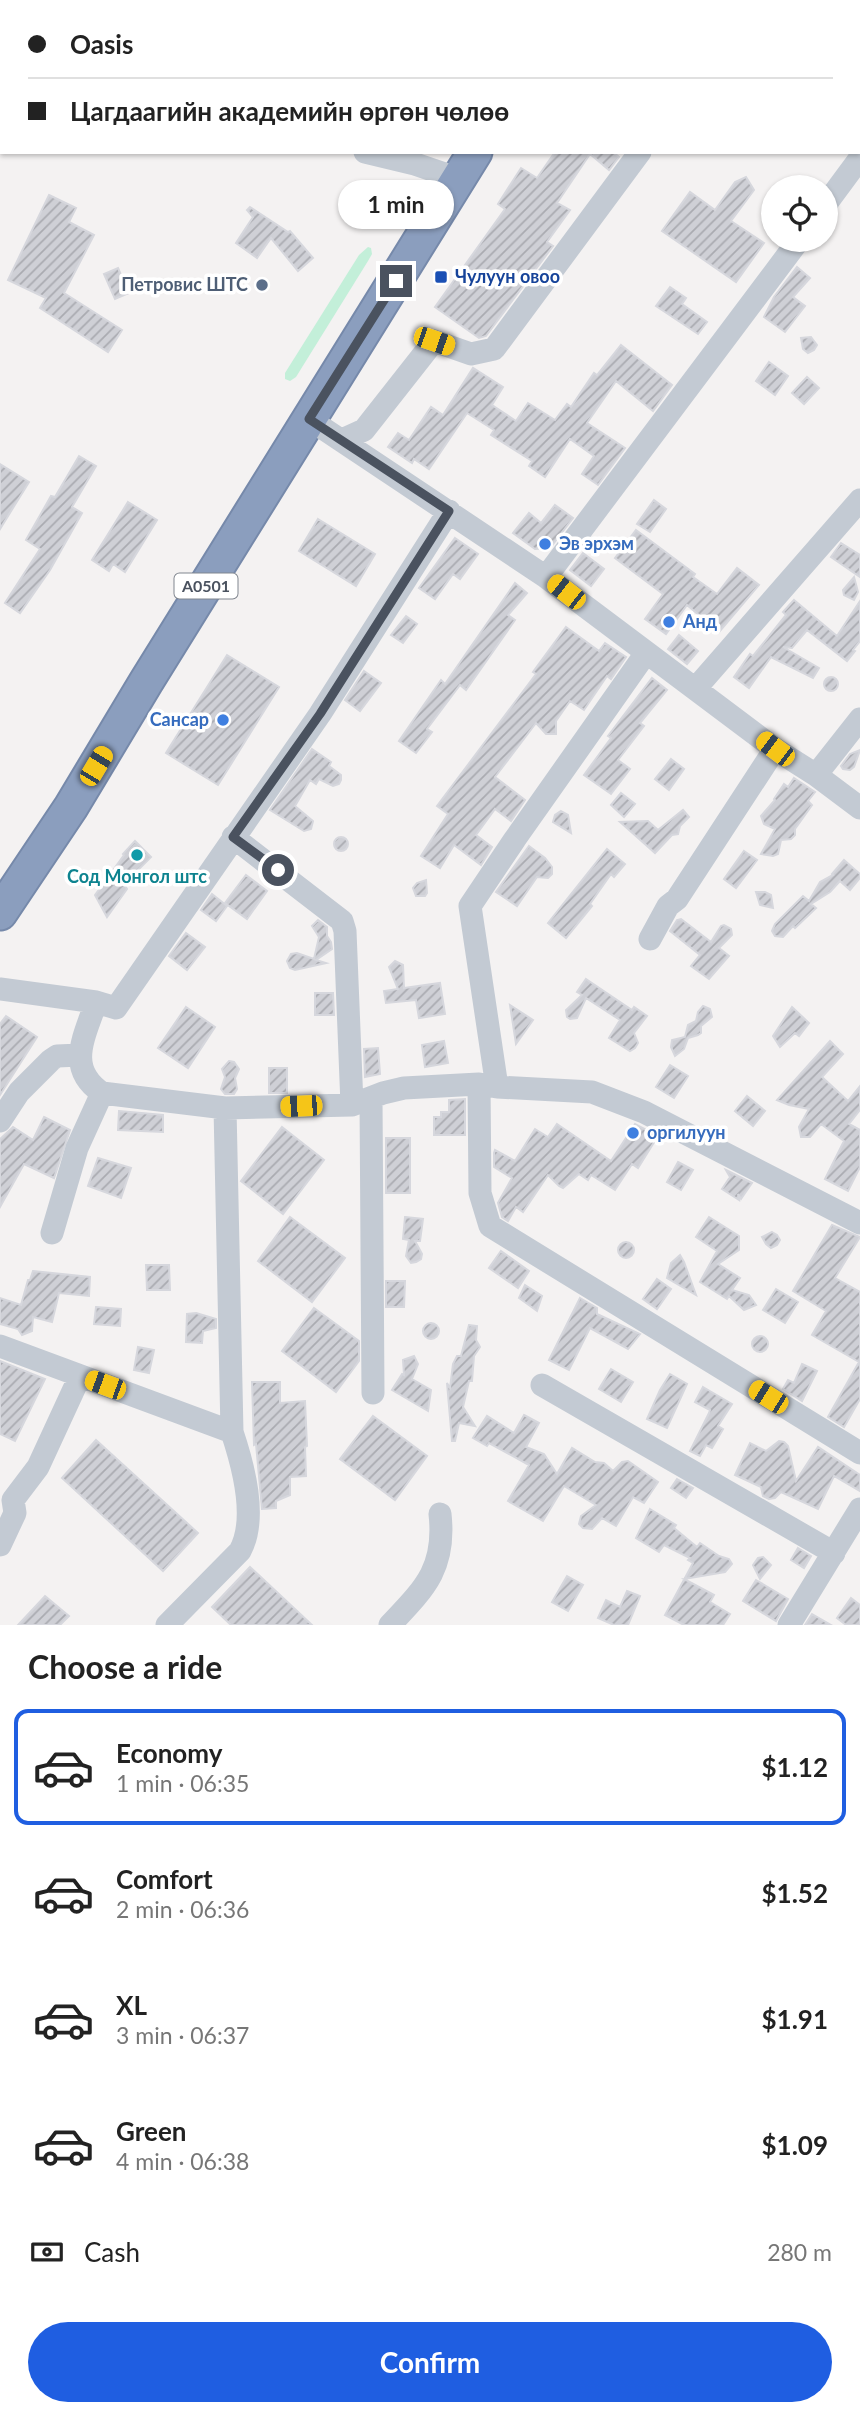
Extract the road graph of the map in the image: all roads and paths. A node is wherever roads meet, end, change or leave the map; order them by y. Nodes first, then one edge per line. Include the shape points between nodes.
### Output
1 (382, 154) edge
2 (639, 154) edge
3 (415, 158) edge
4 (860, 158) edge
5 (467, 165) edge
6 (838, 188) edge
7 (790, 252) edge
8 (309, 419) junction
9 (342, 440) junction
10 (860, 500) edge
11 (449, 511) junction
12 (547, 577) junction
13 (646, 653) junction
14 (696, 688) junction
15 (860, 719) edge
16 (775, 749) junction
17 (816, 775) junction
18 (860, 808) edge
19 (233, 837) junction
20 (0, 913) edge
21 (650, 939) dead end
22 (0, 989) edge
23 (96, 1002) junction
24 (80, 1055) junction
25 (488, 1085) junction
26 (102, 1093) junction
27 (361, 1102) junction
28 (225, 1108) junction
29 (0, 1121) edge
30 (860, 1223) edge
31 (52, 1233) dead end
32 (0, 1346) edge
33 (80, 1376) junction
34 (542, 1385) dead end
35 (373, 1393) dead end
36 (232, 1432) junction
37 (860, 1454) edge
38 (860, 1509) edge
39 (440, 1514) dead end
40 (0, 1545) edge
41 (834, 1553) junction
42 (167, 1625) edge
43 (390, 1625) edge
44 (789, 1625) edge

1 - 3 street
2 - 9 street via 494,349 471,354 434,341 364,430
3 - 5 street
4 - 6 street
5 - 8 highway, A0501
7 - 12 street
8 - 9 street
8 - 20 highway, A0501 via 71,807
9 - 11 street
10 - 14 street
11 - 12 street
11 - 19 street via 320,714
12 - 13 street
13 - 14 street
13 - 25 street via 470,906
14 - 16 street
15 - 17 street
16 - 17 street
16 - 21 street
17 - 18 street
19 - 23 street via 116,1008
19 - 27 street via 342,921
22 - 23 street
23 - 24 street
24 - 26 street via 83,1075
24 - 29 street via 51,1060 19,1092
25 - 27 street via 404,1088
25 - 30 street via 592,1092 644,1112
25 - 37 street via 480,1193 490,1226
26 - 28 street
26 - 31 street via 77,1148
27 - 28 street
27 - 35 street
28 - 36 street
32 - 33 street
33 - 36 street
33 - 40 street via 38,1467 13,1500 15,1513
34 - 41 street
36 - 42 street via 244,1475 248,1526 244,1542
38 - 41 street
39 - 43 street via 443,1539 434,1571
41 - 44 street

